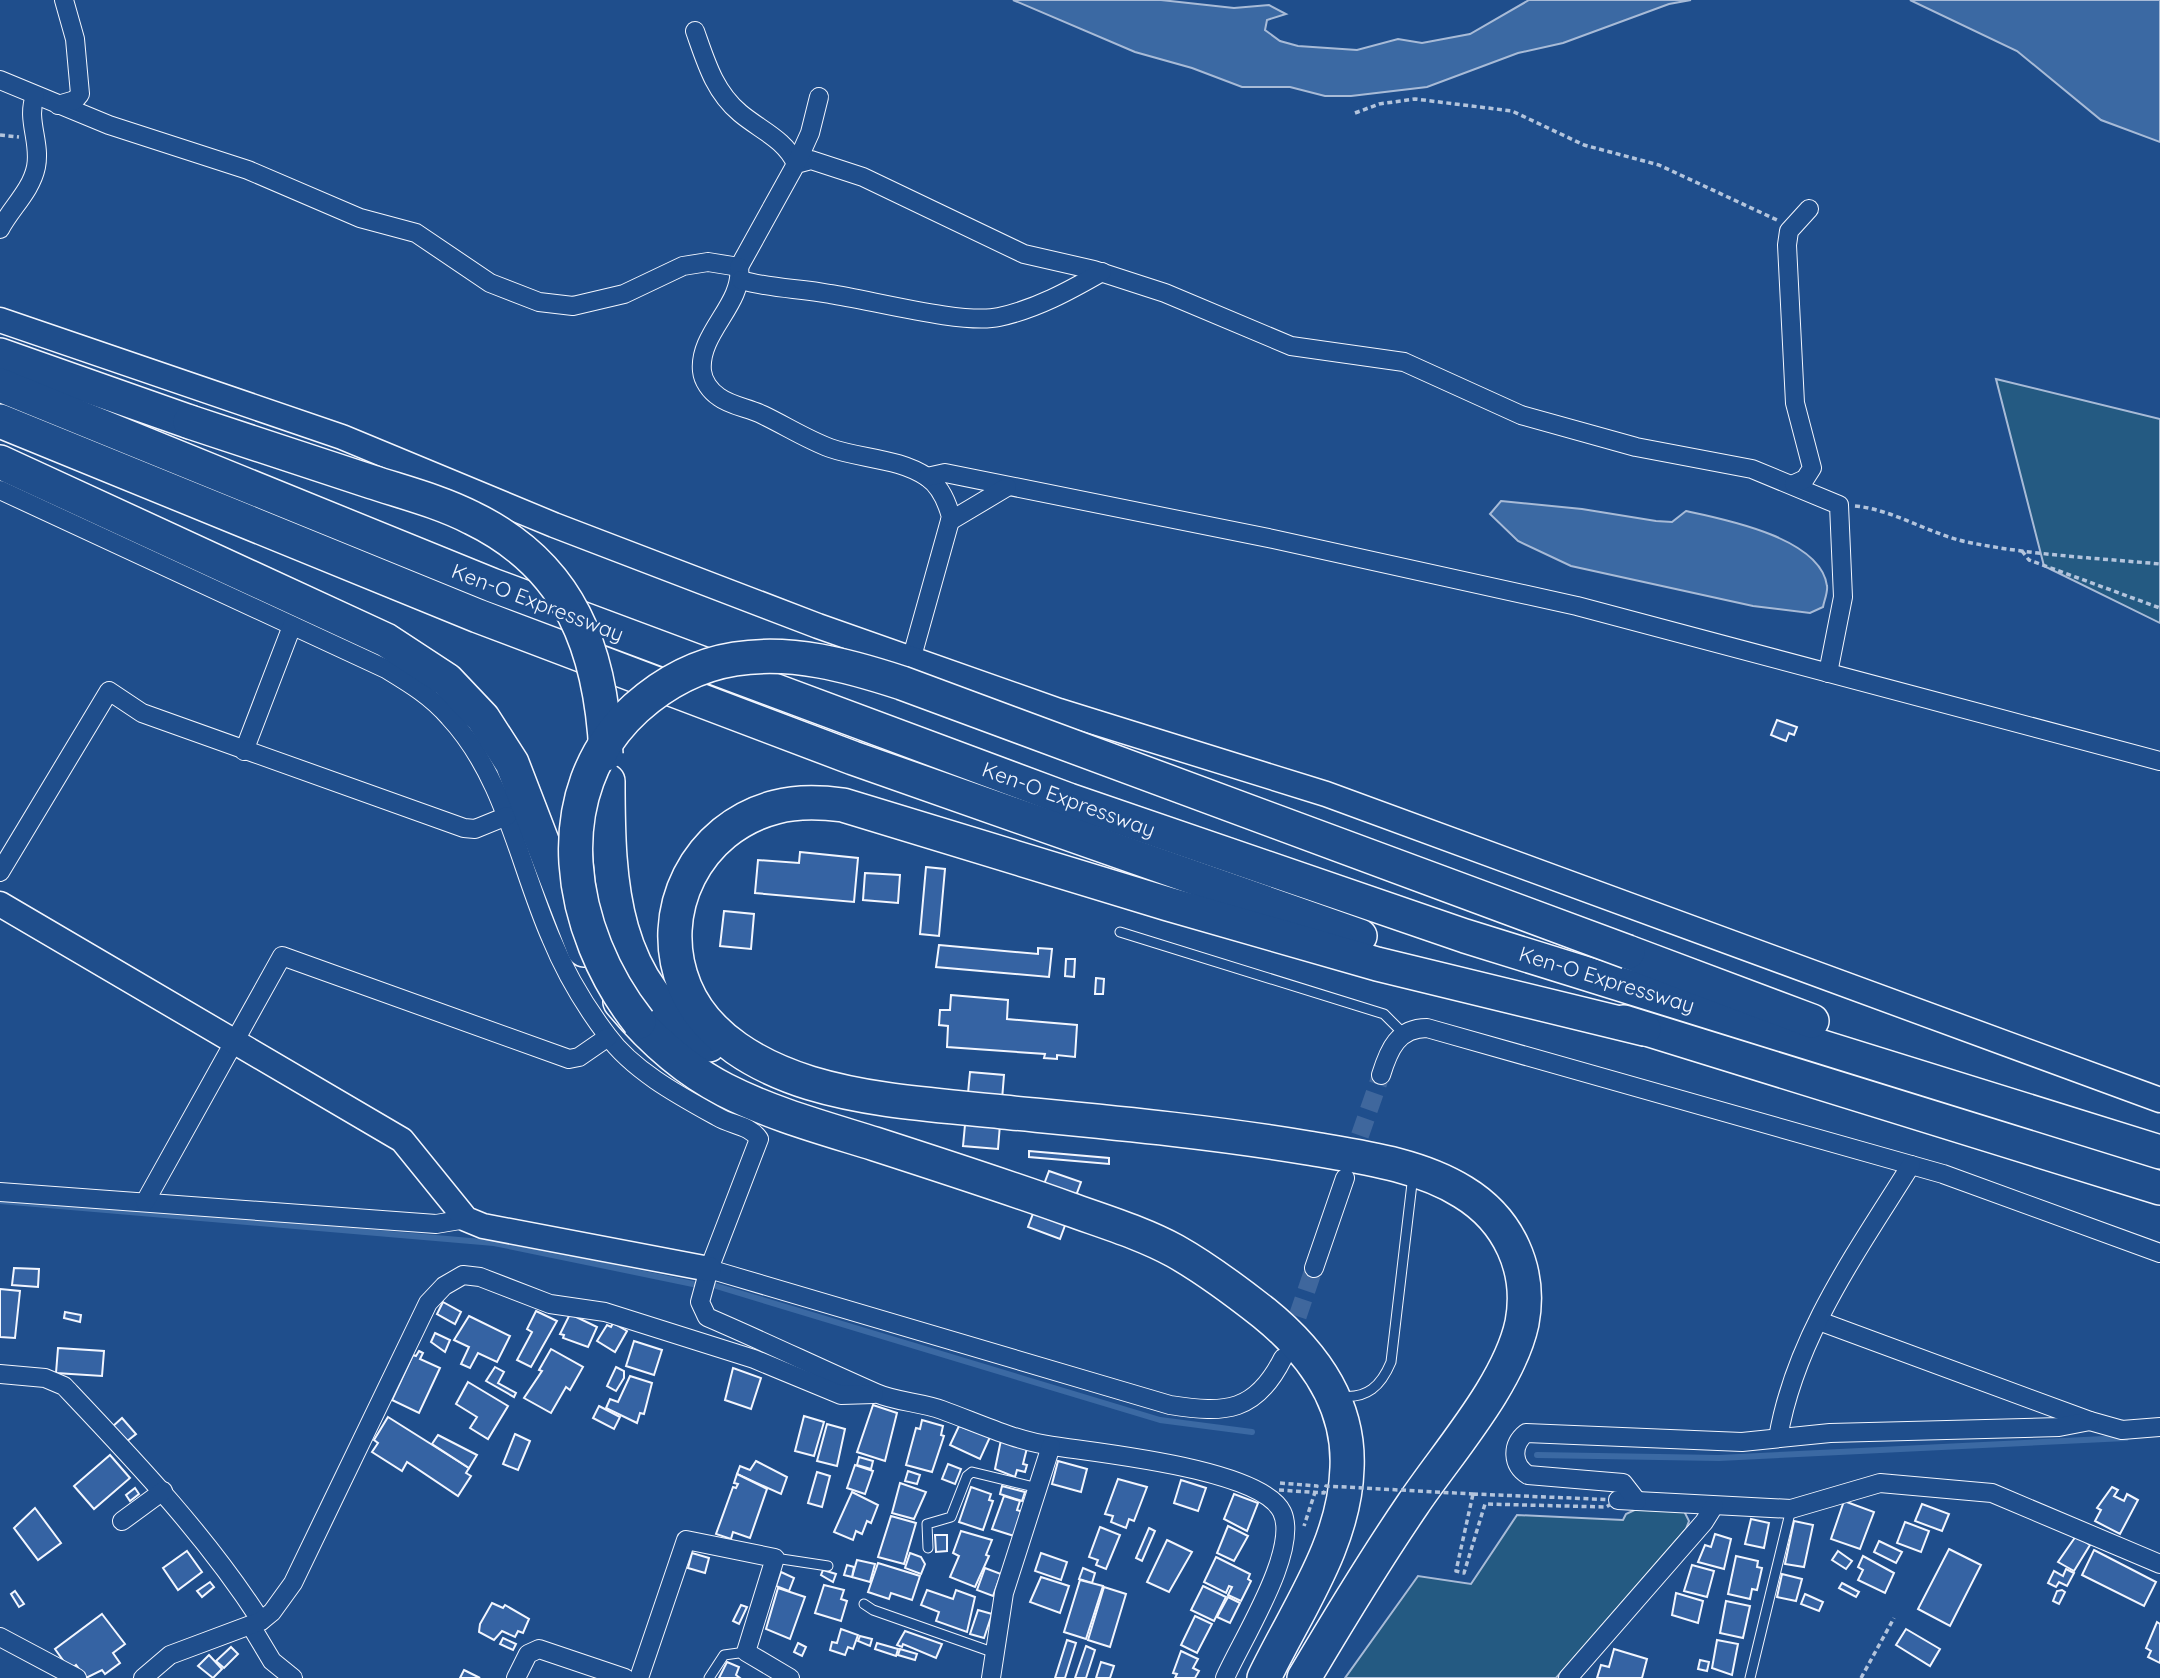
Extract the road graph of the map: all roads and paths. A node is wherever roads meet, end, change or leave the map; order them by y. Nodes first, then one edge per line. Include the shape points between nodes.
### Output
1 (64, 0) edge
2 (695, 31) dead end
3 (0, 80) edge
4 (35, 96) junction
5 (819, 97) dead end
6 (58, 105) junction
7 (1355, 113) dead end
8 (796, 164) junction
9 (1808, 209) dead end
10 (0, 229) edge
11 (1789, 231) junction
12 (1102, 272) junction
13 (740, 274) junction
14 (0, 320) edge
15 (0, 355) edge
16 (0, 385) edge
17 (0, 421) edge
18 (0, 461) edge
19 (927, 477) junction
20 (1794, 484) junction
21 (1007, 487) junction
22 (0, 490) edge
23 (1839, 505) junction
24 (950, 521) junction
25 (2022, 551) junction
26 (2160, 564) edge
27 (2160, 608) edge
28 (292, 626) junction
29 (911, 660) junction
30 (1828, 673) junction
31 (244, 751) junction
32 (2160, 761) edge
33 (507, 816) junction
34 (0, 872) edge
35 (0, 904) edge
36 (1120, 932) dead end
37 (639, 1022) junction
38 (1644, 1028) junction
39 (1404, 1034) junction
40 (608, 1037) junction
41 (233, 1041) junction
42 (1381, 1075) tunnel mouth
43 (805, 1081) junction
44 (2160, 1100) edge
45 (2160, 1150) edge
46 (1911, 1165) junction
47 (1414, 1170) junction
48 (1345, 1178) tunnel mouth
49 (2160, 1188) edge
50 (0, 1192) edge
51 (145, 1202) junction
52 (466, 1219) junction
53 (2160, 1252) edge
54 (1314, 1268) tunnel mouth
55 (709, 1269) junction
56 (1819, 1321) junction
57 (1283, 1358) tunnel mouth
58 (0, 1374) edge
59 (878, 1394) junction
60 (1333, 1395) junction
61 (2090, 1421) junction
62 (2160, 1427) edge
63 (1778, 1438) junction
64 (1051, 1446) junction
65 (1038, 1488) junction
66 (1279, 1490) dead end
67 (163, 1491) junction
68 (1473, 1494) junction
69 (1526, 1497) dead end
70 (1637, 1501) junction
71 (1612, 1503) joint
72 (1714, 1506) junction
73 (1791, 1508) junction
74 (122, 1521) dead end
75 (928, 1548) dead end
76 (775, 1558) junction
77 (2160, 1564) edge
78 (828, 1566) dead end
79 (864, 1604) dead end
80 (1894, 1618) dead end
81 (256, 1623) junction
82 (0, 1637) edge
83 (746, 1652) junction
84 (995, 1653) junction
85 (77, 1678) edge
86 (143, 1678) edge
87 (293, 1678) edge
88 (516, 1678) edge
89 (625, 1678) edge
90 (639, 1678) edge
91 (709, 1678) edge
92 (790, 1678) edge
93 (991, 1678) edge
94 (1225, 1678) edge
95 (1264, 1678) edge
96 (1304, 1678) edge
97 (1568, 1678) edge
98 (1750, 1678) edge
99 (1861, 1678) edge

1 - 6 street via 75,38 80,94
2 - 8 street via 712,80 738,111 789,149
3 - 4 street
4 - 6 street
4 - 10 street via 30,110 36,168 28,190
5 - 8 street
6 - 13 street via 248,170 360,218 416,233 489,283 539,302 586,303 624,294 683,266 708,262
7 - 11 path via 1415,99 1512,111 1584,145 1658,165 1778,221
8 - 12 street via 811,160 863,177 1024,254
8 - 13 street
9 - 11 street
11 - 20 street via 1795,404 1812,468 1805,479
12 - 13 street via 1061,295 997,318 960,317 826,293 766,288
12 - 20 street via 1291,346 1404,362 1521,415 1636,447 1752,469
13 - 19 street via 707,345 702,369 706,385 719,397 806,438 905,466
14 - 29 street via 342,437 579,535
15 - 43 highway, bridge via 449,508 503,536 547,574 582,625 601,695 608,864 628,949 647,985 670,1013 705,1042 753,1065
16 - 45 highway, Ken-O Expressway via 492,585 866,726 1272,871 1465,936
17 - 38 highway, Ken-O Expressway via 478,616 891,772 1258,903
18 - 37 highway, bridge via 365,630 447,680 483,718 512,764 579,941 598,975
19 - 21 street via 945,473
19 - 24 street via 947,499
20 - 23 street
21 - 24 street
21 - 30 street via 1577,606
22 - 28 street
23 - 25 path via 1873,508 1965,541
23 - 30 street via 1843,597
24 - 29 street
25 - 26 path
25 - 27 path via 2029,560
28 - 31 street
28 - 33 street via 386,669 425,693 451,718 484,766
29 - 44 street via 1326,794
30 - 32 street
31 - 33 street via 464,828
31 - 34 street via 142,713 109,691
33 - 40 street via 551,938
35 - 41 street
36 - 39 lane via 1384,1014
37 - 45 highway, bridge via 603,966 582,909 575,844 588,777 612,734 663,686 706,666 761,656 814,659 902,682
37 - 60 highway via 668,1052 704,1078 787,1116 988,1180 1159,1243 1239,1293 1281,1327 1310,1357
38 - 43 highway via 1377,964 869,811 797,803 758,812 737,823 704,852 676,912 675,953 693,1005 716,1032 746,1055
38 - 49 highway, Ken-O Expressway
39 - 42 street via 1396,1039
39 - 46 street via 1412,1028 1427,1028
40 - 41 street via 569,1059 282,956
40 - 55 street via 645,1072 721,1119 754,1132 759,1139
41 - 51 street
41 - 52 street via 402,1140
43 - 47 highway via 896,1101 1269,1142
46 - 53 street
46 - 56 street via 1832,1291
47 - 60 lane via 1391,1362 1376,1387 1366,1394
47 - 96 highway via 1466,1193 1506,1233 1522,1268 1521,1324 1500,1377 1362,1581
48 - 54 street
50 - 51 street
51 - 52 street via 436,1224
52 - 55 street
55 - 57 street via 1199,1410 1245,1405 1260,1394
55 - 59 street via 700,1302 706,1317
56 - 61 street
56 - 63 street via 1784,1405
58 - 67 street via 45,1378 64,1386
59 - 64 street via 939,1408
59 - 81 street via 841,1395 754,1359 605,1312 550,1304 463,1275 444,1286 429,1303 293,1583 272,1612
60 - 95 highway via 1346,1441 1340,1516 1321,1567
61 - 62 street via 2122,1430
61 - 63 street via 2059,1427
63 - 70 street via 1742,1441 1526,1433 1519,1439 1516,1462 1528,1475 1623,1483
64 - 65 street
64 - 94 street via 1091,1449 1239,1480 1282,1511 1287,1532 1275,1576
65 - 75 lane via 972,1472 951,1517 927,1524
65 - 84 street via 1004,1593
66 - 68 path, bridge via 1324,1493 1326,1486
67 - 74 street
67 - 81 street via 233,1578
68 - 69 path
68 - 71 path via 1456,1571 1464,1573 1485,1504
70 - 71 street
70 - 72 street
72 - 73 street
72 - 97 street
73 - 77 street via 1880,1483 1992,1493
73 - 98 lane
76 - 78 lane
76 - 83 street
76 - 90 street via 686,1540
79 - 84 lane
80 - 99 path
81 - 86 street via 170,1656
81 - 87 street via 272,1661
82 - 85 street
83 - 91 lane via 724,1655
83 - 92 street
84 - 93 street
88 - 89 street via 528,1654 539,1649

